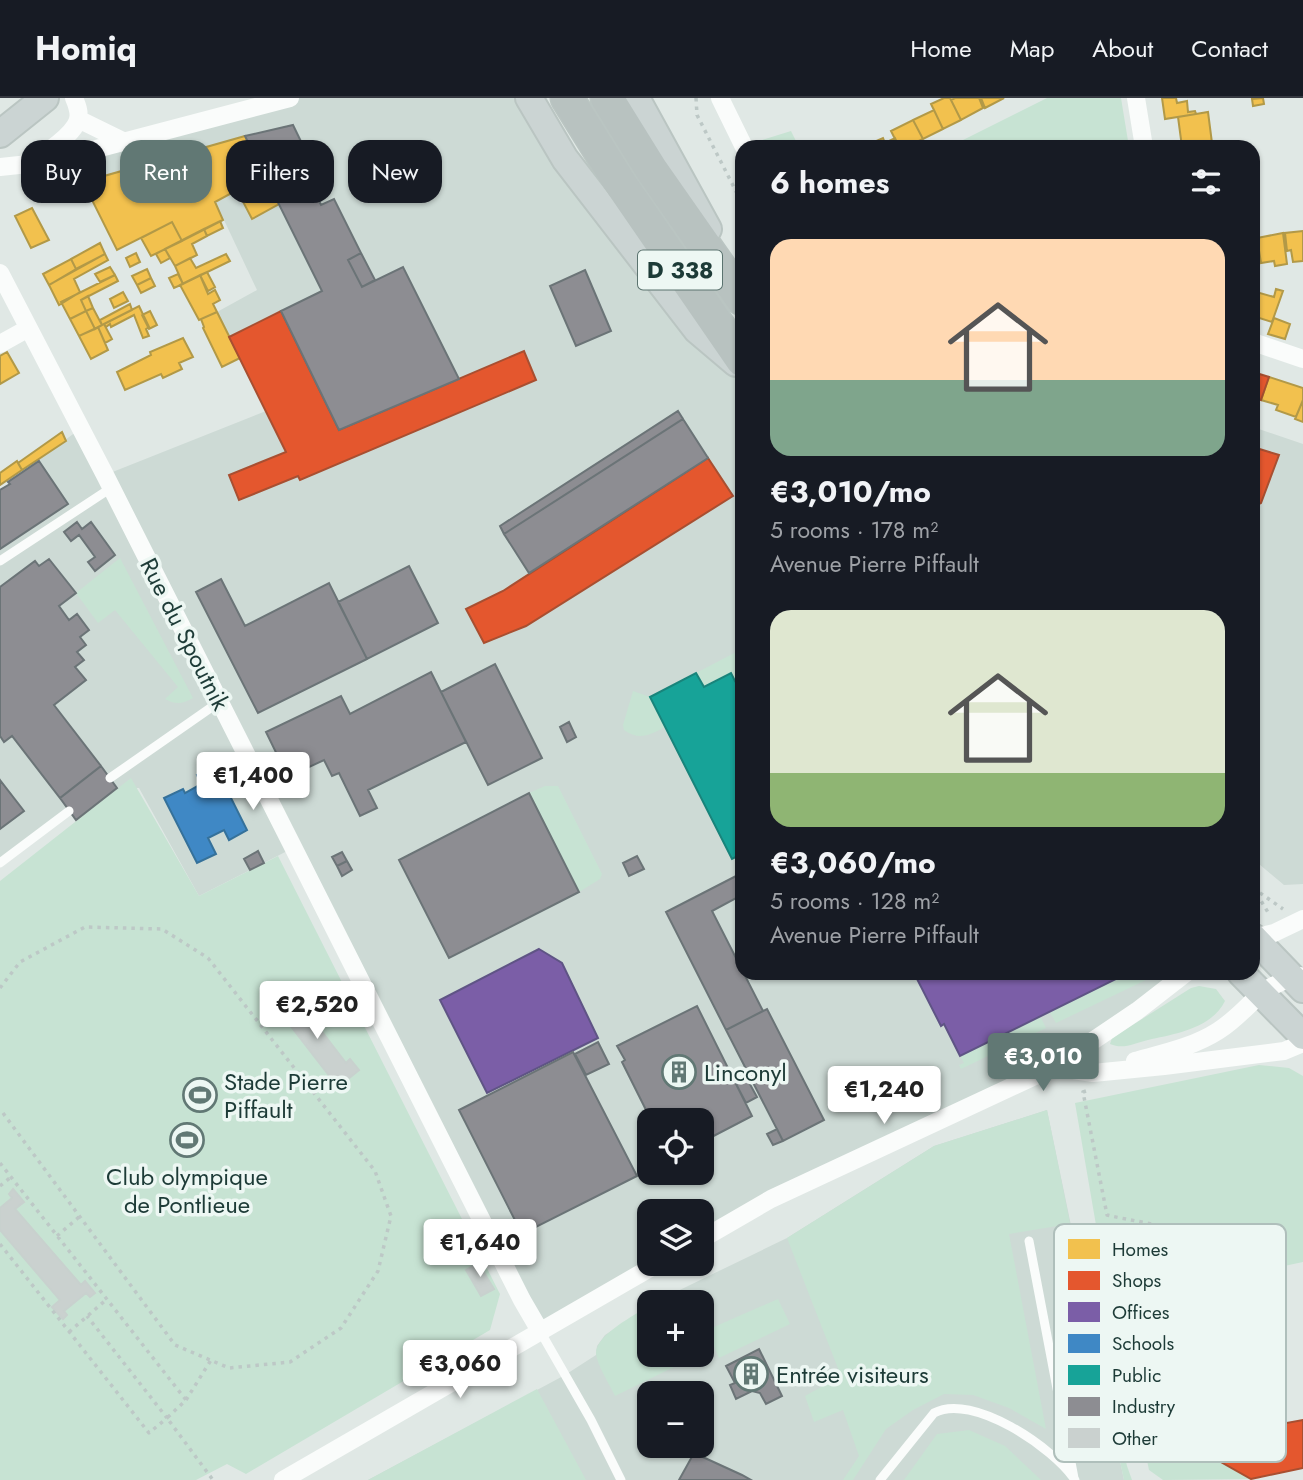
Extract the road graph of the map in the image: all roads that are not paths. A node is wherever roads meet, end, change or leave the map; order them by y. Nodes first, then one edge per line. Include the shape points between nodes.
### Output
1 (23, 98) edge
2 (45, 98) edge
3 (74, 98) edge
4 (290, 98) edge
5 (529, 98) edge
6 (567, 98) edge
7 (607, 98) edge
8 (636, 98) edge
9 (720, 98) edge
10 (1136, 98) edge
11 (0, 118) edge
12 (78, 119) junction
13 (0, 134) edge
14 (61, 140) edge
15 (121, 140) edge
16 (132, 140) edge
17 (741, 140) edge
18 (1143, 140) edge
19 (21, 164) edge
20 (0, 167) edge
21 (0, 274) edge
22 (735, 279) edge
23 (735, 289) edge
24 (27, 329) junction
25 (0, 344) edge
26 (1260, 344) edge
27 (735, 350) edge
28 (1303, 359) edge
29 (735, 362) edge
30 (111, 488) junction
31 (0, 561) edge
32 (219, 702) junction
33 (110, 778) dead end
34 (69, 811) dead end
35 (0, 863) edge
36 (1303, 919) edge
37 (1260, 933) edge
38 (1260, 937) edge
39 (1260, 977) edge
40 (1170, 980) edge
41 (1177, 980) edge
42 (1281, 981) edge
43 (1138, 1011) junction
44 (1303, 1036) edge
45 (1303, 1043) edge
46 (1054, 1067) junction
47 (1095, 1081) junction
48 (714, 1231) edge
49 (1028, 1241) dead end
50 (637, 1275) edge
51 (540, 1331) junction
52 (1054, 1373) edge
53 (1054, 1460) edge
54 (1056, 1462) edge
55 (1071, 1462) edge
56 (283, 1480) edge
57 (621, 1480) edge
58 (880, 1480) edge
59 (1075, 1480) edge

1 - 11 main road
2 - 13 main road
3 - 12 street
4 - 16 street
5 - 29 main road via 565,159 697,330
6 - 27 highway, D 338
7 - 23 highway, D 338
8 - 22 main road
9 - 17 street
10 - 18 street
12 - 14 street
12 - 15 street
19 - 20 street
21 - 24 street, Rue du Spoutnik
24 - 25 street
24 - 30 street, Rue du Spoutnik
26 - 28 street
30 - 31 lane
30 - 32 street, Rue du Spoutnik
32 - 33 lane
32 - 51 street, Rue du Spoutnik
34 - 35 lane
36 - 37 street via 1274,933
38 - 42 main road
39 - 42 main road
40 - 43 street
41 - 43 street
42 - 44 main road
42 - 47 street via 1194,1045
43 - 46 street
45 - 47 street via 1284,1051 1164,1066
46 - 47 street
46 - 48 street via 771,1199
49 - 52 lane
50 - 51 street
51 - 56 street
51 - 57 lane
53 - 58 lane via 1015,1429 984,1413 945,1409 934,1413
54 - 59 lane
55 - 59 lane

